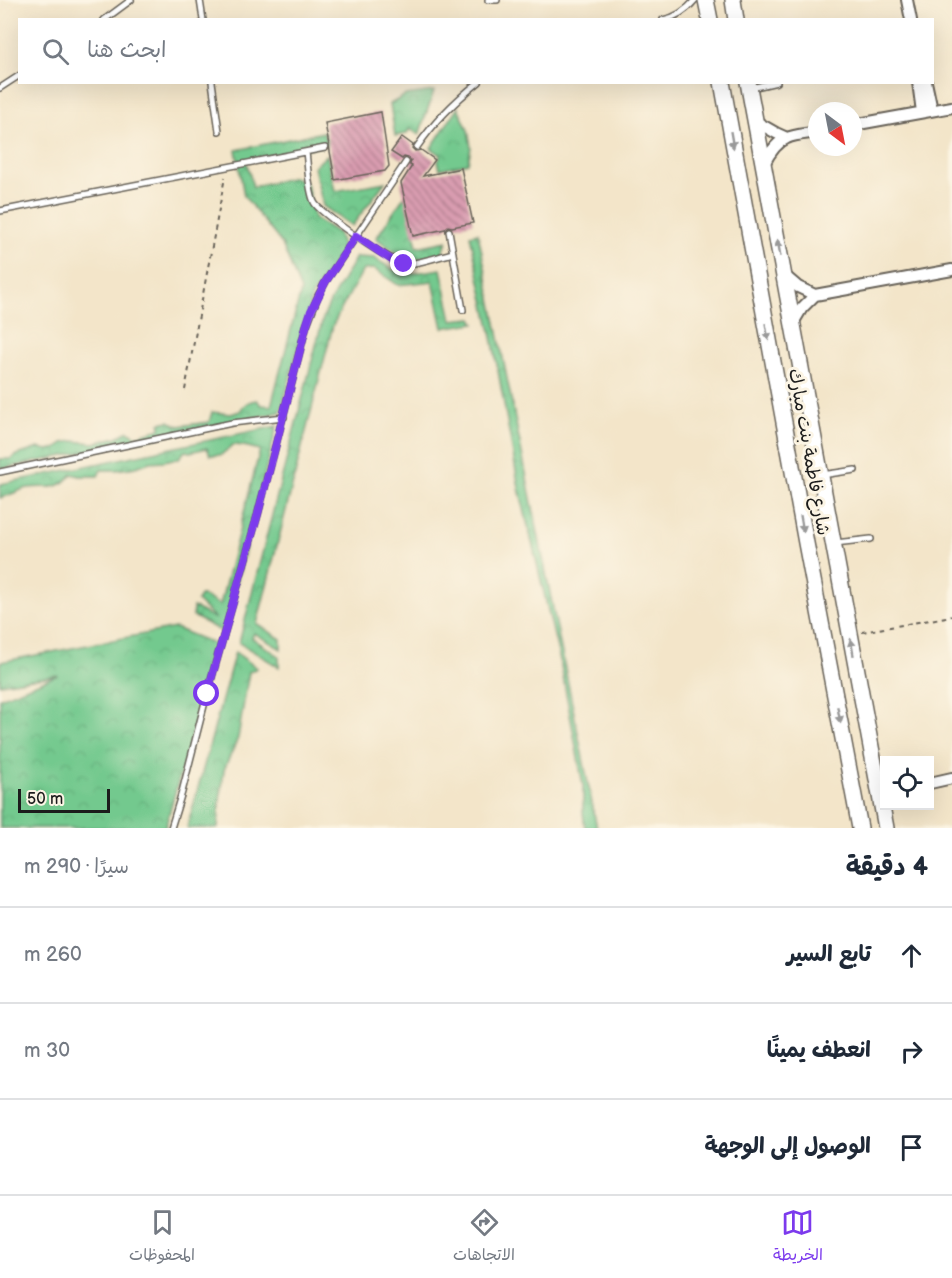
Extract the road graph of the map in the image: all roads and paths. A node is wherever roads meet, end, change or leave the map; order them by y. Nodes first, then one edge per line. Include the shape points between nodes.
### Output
1 (131, 0) edge
2 (200, 0) edge
3 (488, 0) edge
4 (497, 0) edge
5 (695, 0) edge
6 (706, 0) edge
7 (733, 0) edge
8 (907, 0) edge
9 (674, 17) joint
10 (107, 18) edge
11 (203, 18) edge
12 (670, 18) edge
13 (710, 18) edge
14 (736, 18) edge
15 (910, 18) edge
16 (18, 76) edge
17 (212, 84) edge
18 (477, 84) edge
19 (722, 84) edge
20 (919, 84) edge
21 (926, 84) edge
22 (749, 86) edge
23 (0, 88) edge
24 (952, 106) edge
25 (927, 111) junction
26 (755, 121) junction
27 (862, 123) edge
28 (219, 131) dead end
29 (808, 134) edge
30 (787, 138) junction
31 (417, 147) dead end
32 (325, 148) dead end
33 (306, 152) junction
34 (406, 162) dead end
35 (764, 164) junction
36 (227, 168) junction
37 (0, 211) edge
38 (449, 231) dead end
39 (356, 236) junction
40 (453, 253) junction
41 (952, 271) edge
42 (784, 275) junction
43 (815, 295) junction
44 (463, 310) dead end
45 (793, 323) junction
46 (185, 390) dead end
47 (284, 417) junction
48 (855, 470) dead end
49 (0, 472) edge
50 (821, 475) junction
51 (871, 539) dead end
52 (833, 543) junction
53 (952, 616) edge
54 (850, 634) junction
55 (952, 778) edge
56 (934, 782) edge
57 (880, 783) edge
58 (884, 810) edge
59 (171, 828) edge
60 (860, 828) edge
61 (886, 828) edge

1 - 10 lane
2 - 11 lane
3 - 4 lane
5 - 9 lane
6 - 13 street
7 - 14 street
8 - 15 street
9 - 12 lane
16 - 23 lane
17 - 28 lane
18 - 31 lane
19 -> 60 street, شارع فاطمة بنت مبارك
20 - 25 street
21 - 25 street
22 - 26 street, شارع فاطمة بنت مبارك
24 - 25 street
25 - 27 street
26 - 30 street
26 - 35 street, شارع فاطمة بنت مبارك
29 - 30 street
30 - 35 street
32 - 33 lane
33 - 36 lane
33 - 39 lane via 314,202
34 - 39 lane
42 -> 35 street, شارع فاطمة بنت مبارك
36 - 37 lane
36 - 46 path
38 - 40 lane
39 - 40 lane via 404,264
39 - 47 lane via 311,311
40 - 44 lane
41 - 43 street
42 - 43 street
42 - 45 street, شارع فاطمة بنت مبارك
43 - 45 street
45 - 50 street, شارع فاطمة بنت مبارك
47 - 49 lane via 232,423
47 - 59 lane
48 - 50 lane
50 - 52 street, شارع فاطمة بنت مبارك
51 - 52 lane
52 - 54 street, شارع فاطمة بنت مبارك
53 - 54 path
57 -> 54 street, شارع فاطمة بنت مبارك
55 - 56 street
58 - 61 street, شارع فاطمة بنت مبارك

